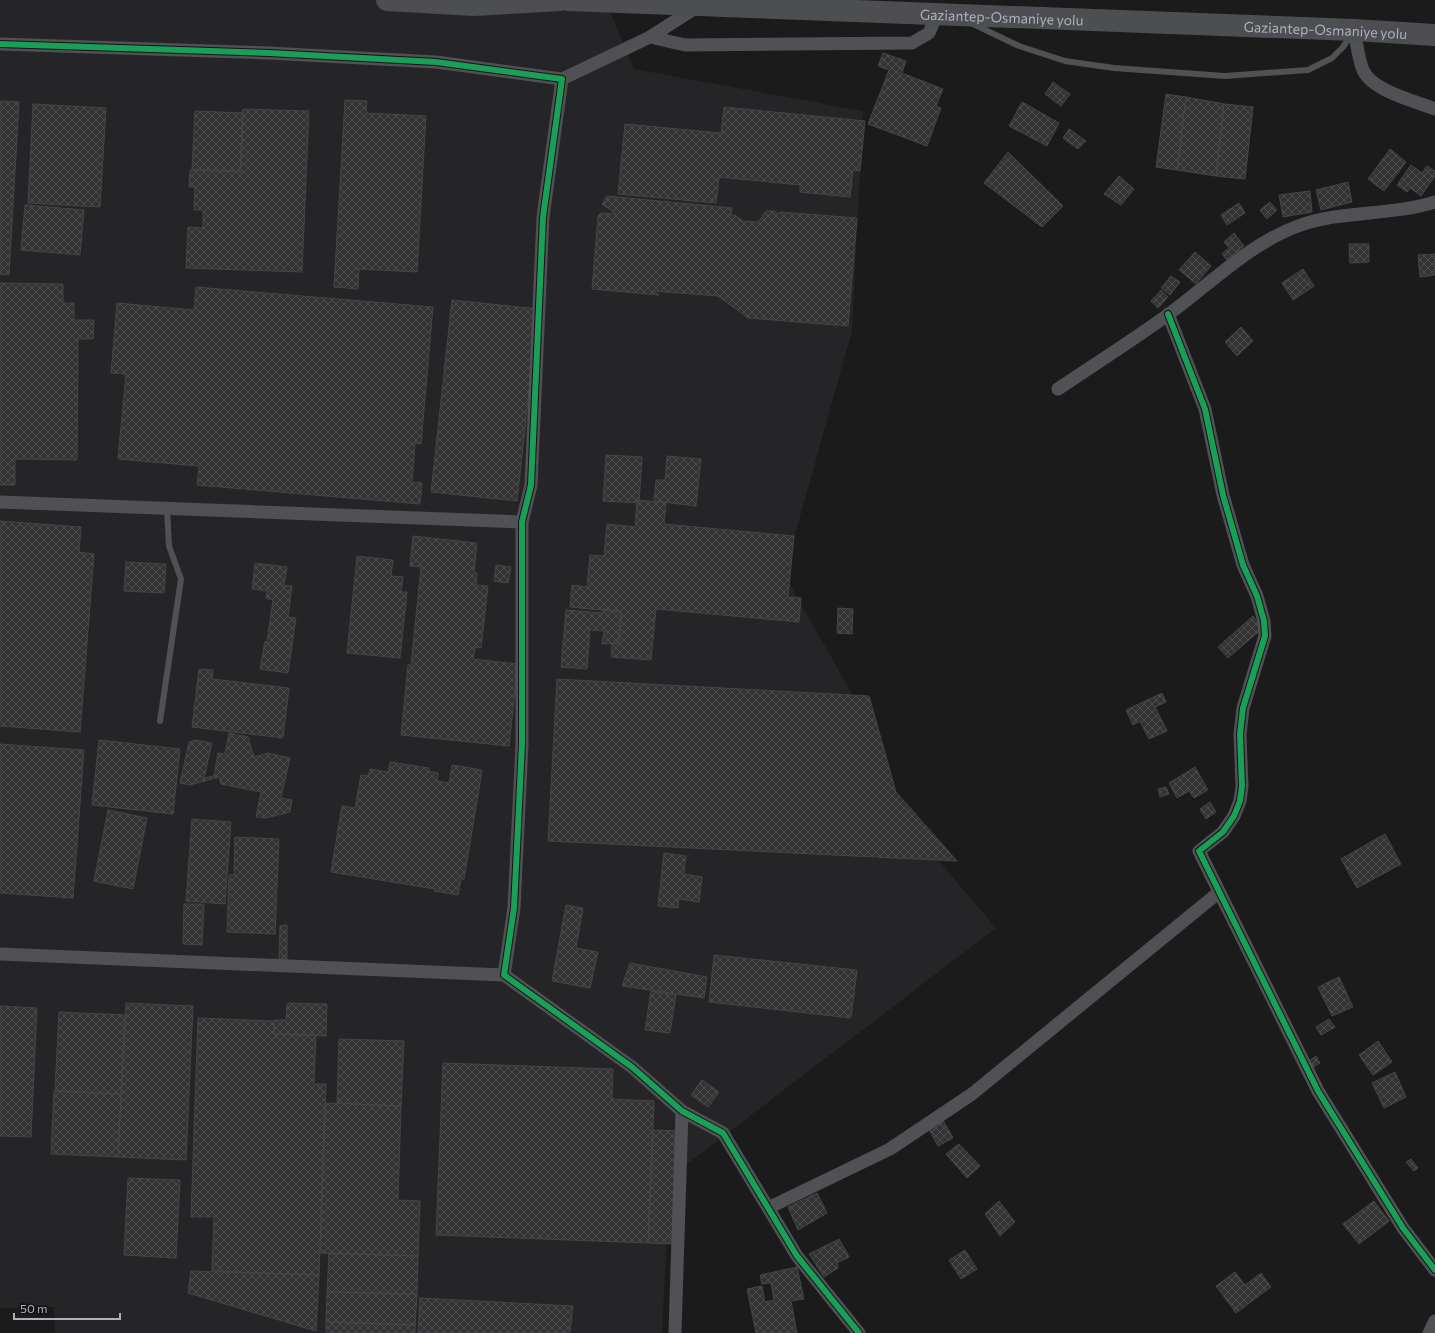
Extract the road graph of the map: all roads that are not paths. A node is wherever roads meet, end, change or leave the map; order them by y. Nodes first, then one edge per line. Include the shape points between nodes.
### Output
1 (387, 0) edge
2 (560, 0) edge
3 (568, 0) edge
4 (698, 6) junction
5 (946, 15) junction
6 (1354, 30) junction
7 (1435, 35) edge
8 (650, 37) junction
9 (0, 44) edge
10 (562, 79) junction
11 (1435, 109) edge
12 (1435, 202) edge
13 (1168, 314) junction
14 (1058, 389) dead end
15 (0, 502) edge
16 (167, 508) junction
17 (522, 522) junction
18 (160, 721) dead end
19 (1218, 893) junction
20 (0, 954) edge
21 (504, 975) junction
22 (682, 1111) junction
23 (768, 1208) junction
24 (1435, 1270) edge
25 (1435, 1321) edge
26 (675, 1333) edge
27 (859, 1333) edge
28 (1429, 1333) edge

1 - 2 highway via 474,6
3 - 4 highway, Gaziantep-Osmaniye yolu
4 - 5 highway, Gaziantep-Osmaniye yolu
4 - 8 street
5 - 6 highway, Gaziantep-Osmaniye yolu
5 - 6 lane via 1019,46 1065,61 1114,68 1225,76 1308,70 1332,58
5 - 8 street via 930,33 912,42 685,45
6 - 7 highway, Gaziantep-Osmaniye yolu
6 - 11 street via 1363,70 1370,80 1384,89
8 - 10 street
9 - 10 street via 269,53 436,62
10 - 17 street via 543,217 531,485
12 - 13 street via 1366,214 1324,218 1299,225 1270,238
13 - 14 street
13 - 19 street via 1205,409 1223,495 1264,621 1265,636 1243,708 1240,734 1240,801 1223,832 1199,851
15 - 16 street
16 - 17 street
16 - 18 lane via 169,546 181,579
17 - 21 street via 522,744 514,908
19 - 23 street via 972,1094 890,1149
19 - 24 street via 1318,1090 1403,1228
20 - 21 street
21 - 22 street via 632,1067
22 - 23 street via 723,1133
22 - 26 street
23 - 27 street via 797,1256
25 - 28 street

